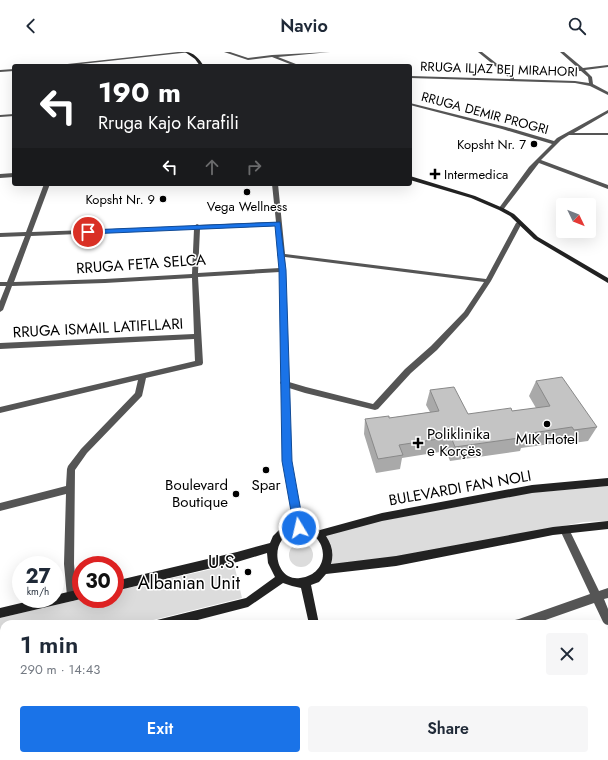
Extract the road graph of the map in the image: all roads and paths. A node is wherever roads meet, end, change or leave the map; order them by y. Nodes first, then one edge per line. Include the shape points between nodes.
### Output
1 (188, 52) edge
2 (226, 52) edge
3 (328, 52) edge
4 (480, 52) edge
5 (562, 52) edge
6 (272, 56) junction
7 (127, 58) junction
8 (82, 64) edge
9 (126, 64) edge
10 (200, 64) edge
11 (294, 64) edge
12 (608, 66) edge
13 (12, 70) edge
14 (580, 70) junction
15 (0, 71) edge
16 (412, 77) edge
17 (513, 78) junction
18 (591, 85) junction
19 (608, 94) edge
20 (412, 105) edge
21 (608, 111) edge
22 (12, 115) edge
23 (0, 116) edge
24 (608, 134) edge
25 (567, 135) junction
26 (555, 143) junction
27 (538, 161) junction
28 (12, 175) edge
29 (0, 176) edge
30 (412, 179) edge
31 (46, 186) edge
32 (275, 186) edge
33 (608, 187) edge
34 (501, 209) junction
35 (519, 223) junction
36 (278, 224) junction
37 (197, 226) junction
38 (30, 234) junction
39 (0, 235) edge
40 (280, 255) junction
41 (282, 270) junction
42 (195, 274) junction
43 (608, 280) edge
44 (488, 281) junction
45 (9, 283) junction
46 (0, 284) edge
47 (0, 310) edge
48 (198, 336) junction
49 (0, 346) edge
50 (143, 376) junction
51 (284, 383) junction
52 (0, 410) edge
53 (608, 482) edge
54 (70, 489) junction
55 (0, 507) edge
56 (608, 525) edge
57 (299, 528) junction
58 (565, 530) junction
59 (319, 534) junction
60 (272, 547) junction
61 (324, 570) junction
62 (72, 576) edge
63 (284, 577) junction
64 (305, 581) junction
65 (124, 584) edge
66 (608, 594) edge
67 (72, 596) edge
68 (596, 596) junction
69 (0, 613) edge
70 (177, 620) edge
71 (313, 620) edge
72 (530, 620) edge
73 (608, 620) edge

1 - 7 street
1 - 10 main road
2 - 6 street via 248,59
3 - 6 street
4 - 17 street
5 - 14 street
6 - 11 street
7 - 8 street
7 - 9 street
12 - 14 street
13 - 15 street
14 - 18 street via 590,77
16 - 17 street, RRUGA ILJAZ BEJ MIRAHORI
17 - 18 street, RRUGA ILJAZ BEJ MIRAHORI
18 - 19 street, RRUGA ILJAZ BEJ MIRAHORI
20 - 26 street, RRUGA DEMIR PROGRI
21 - 25 street
22 - 23 street
24 - 25 street
25 - 26 street
26 - 27 street
27 - 33 street
27 - 34 street
28 - 29 street
30 - 34 main road via 473,197
31 - 38 street
32 - 36 street
34 - 35 main road via 512,215
35 - 43 main road via 536,238
35 - 44 street
36 - 37 street
36 - 40 street
37 - 38 street
37 - 42 street
38 - 39 street
38 - 45 street
40 - 41 street
40 - 44 street
41 - 42 street, RRUGA FETA SELCA
41 - 51 street
42 - 45 street, RRUGA FETA SELCA via 105,281
42 - 48 street
44 - 51 street via 466,314 375,407
45 - 46 street, RRUGA FETA SELCA
45 - 47 street
48 - 49 street, RRUGA ISMAIL LATIFLLARI
48 - 50 street via 199,362
50 - 52 street
50 - 54 street via 139,394 75,462 69,476
51 - 57 street via 287,461
53 - 59 main road, BULEVARDI FAN NOLI via 532,489 382,517
54 - 55 street
54 - 62 street via 69,564
56 - 58 main road
57 - 59 main road via 313,530
57 - 60 main road via 285,532
58 - 61 main road via 396,561
58 - 68 street
59 - 61 main road via 329,551
60 - 63 main road via 271,560
60 - 65 main road via 237,558
61 - 64 main road
63 - 64 main road via 298,582
63 - 70 main road via 248,602
64 - 71 main road
66 - 68 street
67 - 69 main road
68 - 72 street
68 - 73 street

